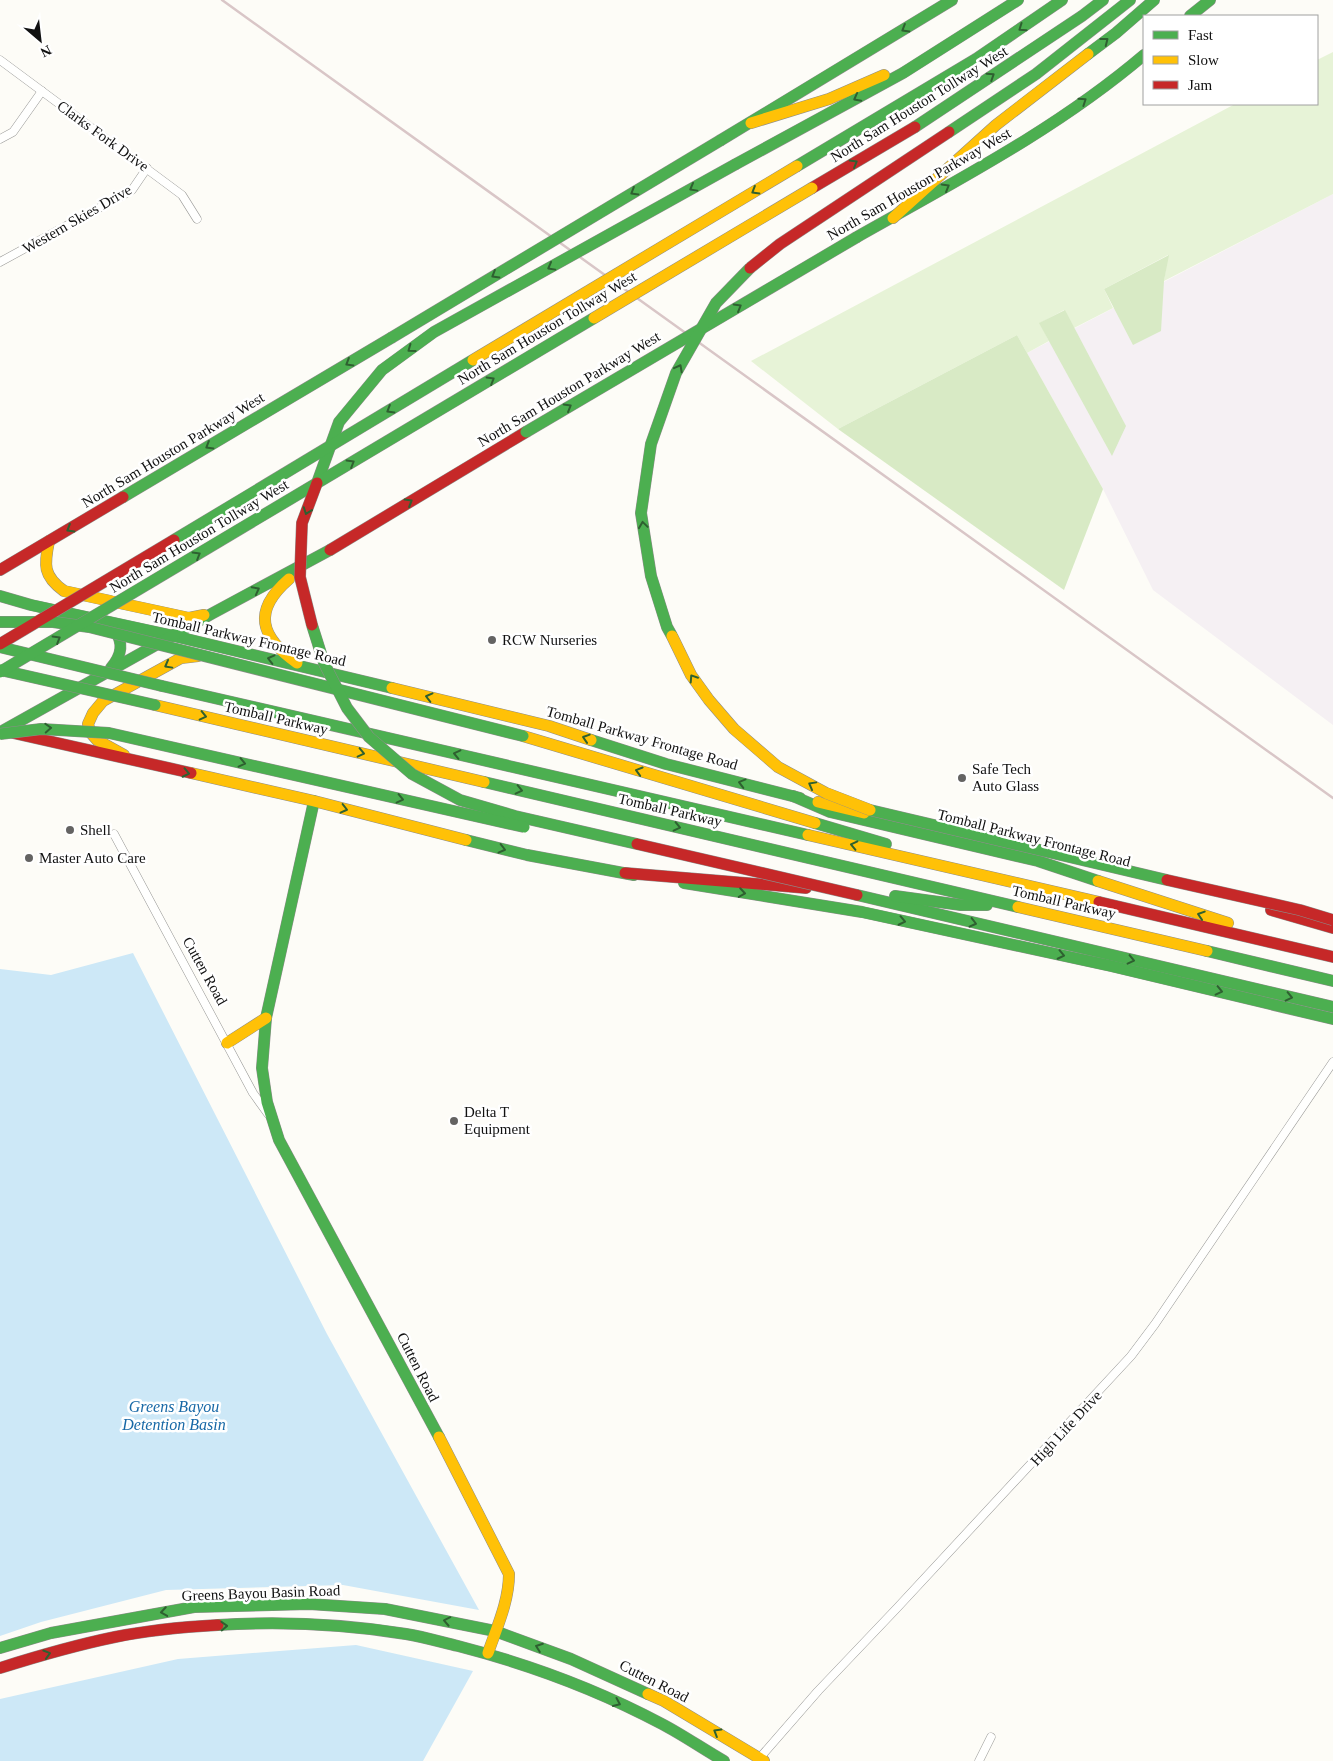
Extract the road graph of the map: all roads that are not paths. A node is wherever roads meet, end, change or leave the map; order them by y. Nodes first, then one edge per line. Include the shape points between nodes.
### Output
1 (952, 0) edge
2 (1006, 0) edge
3 (1018, 0) edge
4 (1062, 0) edge
5 (1103, 0) edge
6 (1130, 0) edge
7 (1154, 0) edge
8 (1210, 0) edge
9 (1191, 15) edge
10 (1143, 56) edge
11 (0, 60) edge
12 (42, 91) junction
13 (751, 123) junction
14 (0, 139) edge
15 (147, 168) junction
16 (893, 218) junction
17 (196, 219) dead end
18 (0, 262) edge
19 (49, 541) junction
20 (310, 562) junction
21 (0, 570) edge
22 (0, 596) edge
23 (213, 613) junction
24 (99, 620) junction
25 (0, 622) edge
26 (174, 636) junction
27 (0, 646) edge
28 (249, 654) junction
29 (300, 666) junction
30 (0, 671) edge
31 (103, 676) junction
32 (1, 732) edge
33 (138, 762) junction
34 (793, 796) junction
35 (314, 801) junction
36 (114, 834) dead end
37 (625, 873) junction
38 (1021, 884) junction
39 (858, 896) junction
40 (1012, 906) junction
41 (1333, 920) edge
42 (1333, 928) edge
43 (1314, 952) junction
44 (1333, 957) edge
45 (1333, 981) edge
46 (1333, 1007) edge
47 (266, 1018) junction
48 (1333, 1018) edge
49 (227, 1043) junction
50 (1333, 1062) edge
51 (273, 1120) junction
52 (495, 1631) junction
53 (0, 1648) edge
54 (488, 1653) junction
55 (0, 1668) edge
56 (991, 1737) dead end
57 (760, 1760) edge
58 (724, 1761) edge
59 (979, 1761) edge

1 -> 13 main road, North Sam Houston Parkway West
2 - 13 main road via 899,68 829,99
3 -> 39 main road, bridge via 903,74 434,332 382,370 339,422 302,523 300,577 324,663 348,708 369,737 412,774 460,800 515,816
4 -> 27 main road, North Sam Houston Tollway West, bridge via 976,59
30 -> 5 main road, North Sam Houston Tollway West, bridge via 896,139
41 -> 6 main road, bridge via 870,810 826,793 778,766 734,729 709,700 691,675 667,627 650,576 641,513 651,444 676,372 716,303 780,244 1036,74
16 -> 7 main road via 996,125
8 - 9 main road
16 -> 10 main road, North Sam Houston Parkway West via 1013,149 1117,78
11 - 12 street, Clarks Fork Drive
12 - 14 street via 13,132
12 - 15 street, Clarks Fork Drive
13 -> 19 main road, North Sam Houston Parkway West, bridge
15 - 17 street, Clarks Fork Drive via 182,194
15 - 18 street, Western Skies Drive via 132,190
20 -> 16 main road, North Sam Houston Parkway West, bridge
19 - 21 main road, North Sam Houston Parkway West
19 - 23 main road via 46,574 64,591 190,618
23 -> 20 main road, North Sam Houston Parkway West
20 - 29 main road via 276,590 266,606 269,634 277,647
22 - 24 main road, Tomball Parkway Frontage Road
23 - 26 main road, North Sam Houston Parkway West
24 - 26 main road, Tomball Parkway Frontage Road
24 - 31 main road via 116,630 123,648
38 -> 25 main road, bridge via 523,736 89,627 53,622
26 - 28 main road, Tomball Parkway Frontage Road
26 - 31 main road, North Sam Houston Parkway West
38 -> 27 main road, Tomball Parkway, bridge
29 -> 28 main road, Tomball Parkway Frontage Road
28 -> 33 main road via 181,658 103,701 88,724 90,732 97,740
34 -> 29 main road, Tomball Parkway Frontage Road via 666,764 550,726
30 -> 40 main road, Tomball Parkway, bridge
31 - 32 main road, North Sam Houston Parkway West
32 - 33 main road
32 -> 39 main road, bridge via 54,727 109,733 752,880 828,895
33 -> 35 main road
34 - 42 main road, Tomball Parkway Frontage Road via 1275,911
43 -> 34 main road via 1038,861 830,812
35 -> 37 main road via 527,855
35 - 47 main road, Cutten Road
36 - 49 street, Cutten Road
37 - 40 main road via 880,894 961,905
37 -> 48 main road via 862,912
38 - 43 main road, Tomball Parkway
39 -> 46 main road
40 - 45 main road, Tomball Parkway
43 - 44 main road, Tomball Parkway
47 - 49 main road
47 - 51 main road, Cutten Road via 262,1068
49 - 51 street, Cutten Road via 253,1093
50 - 57 street, High Life Drive via 1131,1356 855,1652
51 - 52 main road, Cutten Road via 279,1140 509,1574 505,1604
52 -> 53 main road, Greens Bayou Basin Road via 385,1609 309,1604 194,1608 51,1633
52 - 54 main road, Cutten Road
57 -> 52 main road, Cutten Road via 664,1701 571,1659
55 -> 54 main road, Greens Bayou Basin Road via 66,1648 131,1634 201,1626 304,1624 362,1628 404,1633
54 -> 58 main road via 572,1683 642,1714
56 - 59 street

